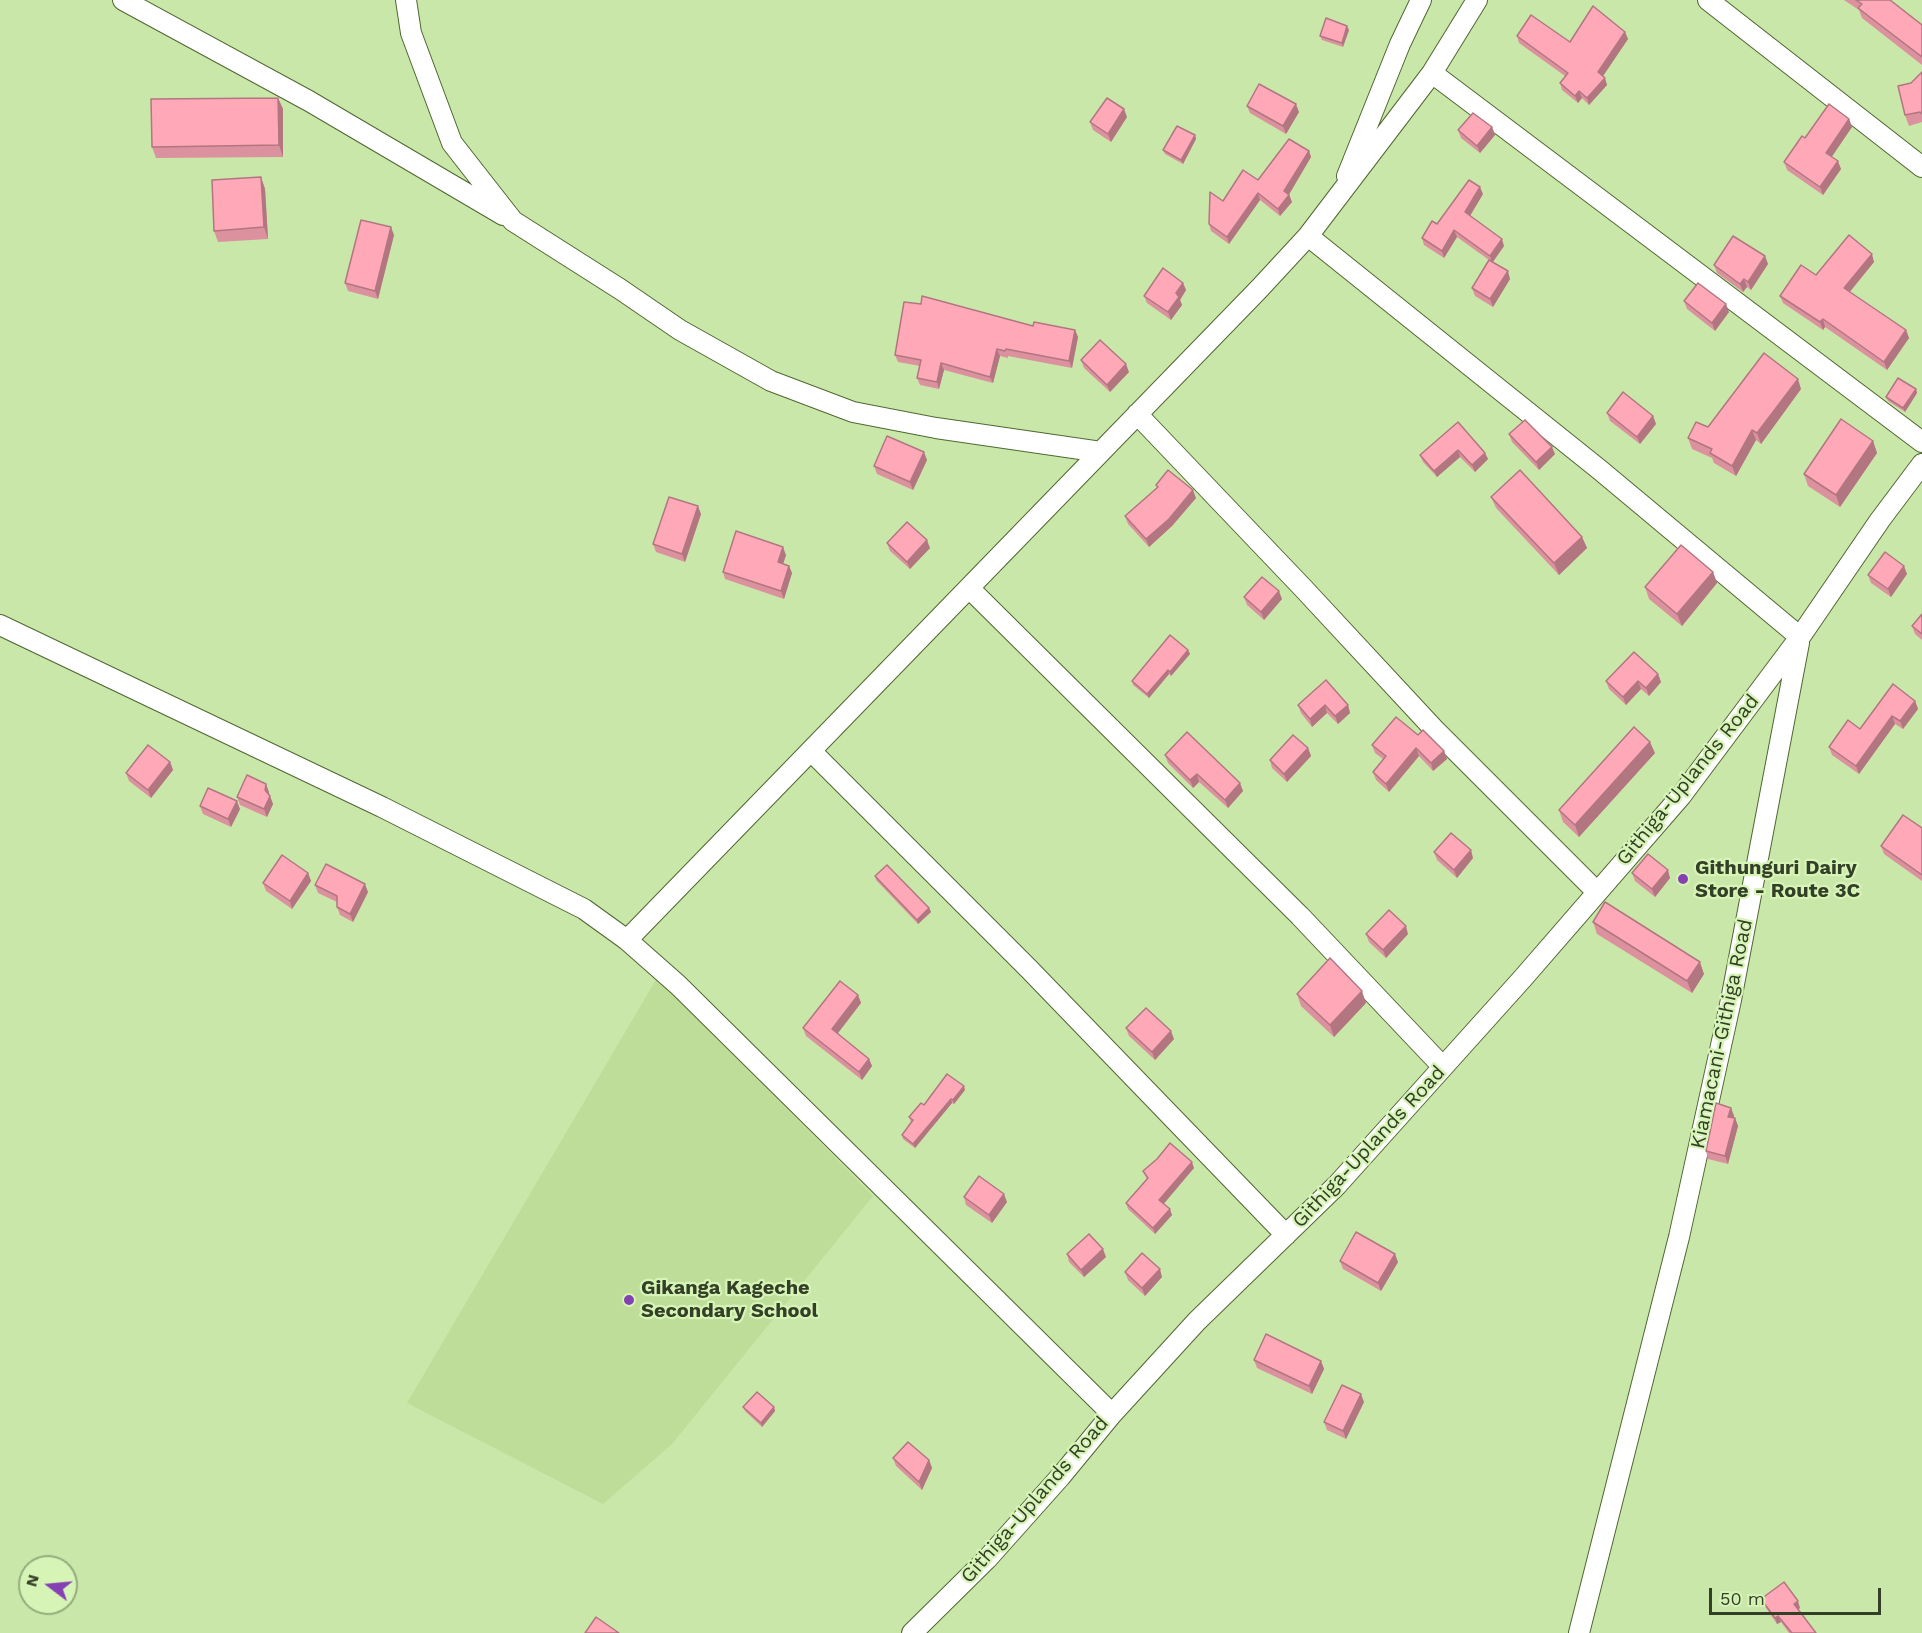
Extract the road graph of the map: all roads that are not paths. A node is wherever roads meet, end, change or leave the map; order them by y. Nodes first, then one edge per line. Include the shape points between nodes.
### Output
1 (123, 0) edge
2 (406, 0) edge
3 (1421, 0) edge
4 (1477, 0) edge
5 (1708, 0) edge
6 (1432, 73) junction
7 (1922, 167) edge
8 (1341, 193) junction
9 (513, 221) junction
10 (1308, 236) junction
11 (1137, 414) junction
12 (1922, 442) edge
13 (1101, 452) junction
14 (1922, 464) edge
15 (969, 588) junction
16 (0, 625) edge
17 (1800, 637) junction
18 (811, 751) junction
19 (1597, 892) junction
20 (627, 940) junction
21 (1443, 1067) junction
22 (1286, 1235) junction
23 (1112, 1414) junction
24 (912, 1633) edge
25 (1579, 1633) edge

1 - 9 street via 309,101
2 - 9 street via 411,33 452,143
3 - 8 street via 1377,98
4 - 6 street
5 - 7 street
6 - 8 street
6 - 12 street
8 - 10 street
9 - 13 street via 680,330 771,381 853,412
10 - 11 street
10 - 17 street via 1600,470
11 - 13 street
11 - 19 street via 1434,729
13 - 15 street
14 - 17 street, Kiamacani-Githiga Road
15 - 18 street
15 - 21 street via 1291,908
16 - 20 street via 414,823 584,909
17 - 19 street, Githiga-Uplands Road via 1681,795
17 - 25 street, Kiamacani-Githiga Road via 1731,1000 1679,1237
18 - 20 street
18 - 22 street
19 - 21 street, Githiga-Uplands Road
20 - 23 street via 678,985
21 - 22 street, Githiga-Uplands Road via 1337,1185
22 - 23 street, Githiga-Uplands Road via 1197,1321
23 - 24 street, Githiga-Uplands Road via 987,1559

